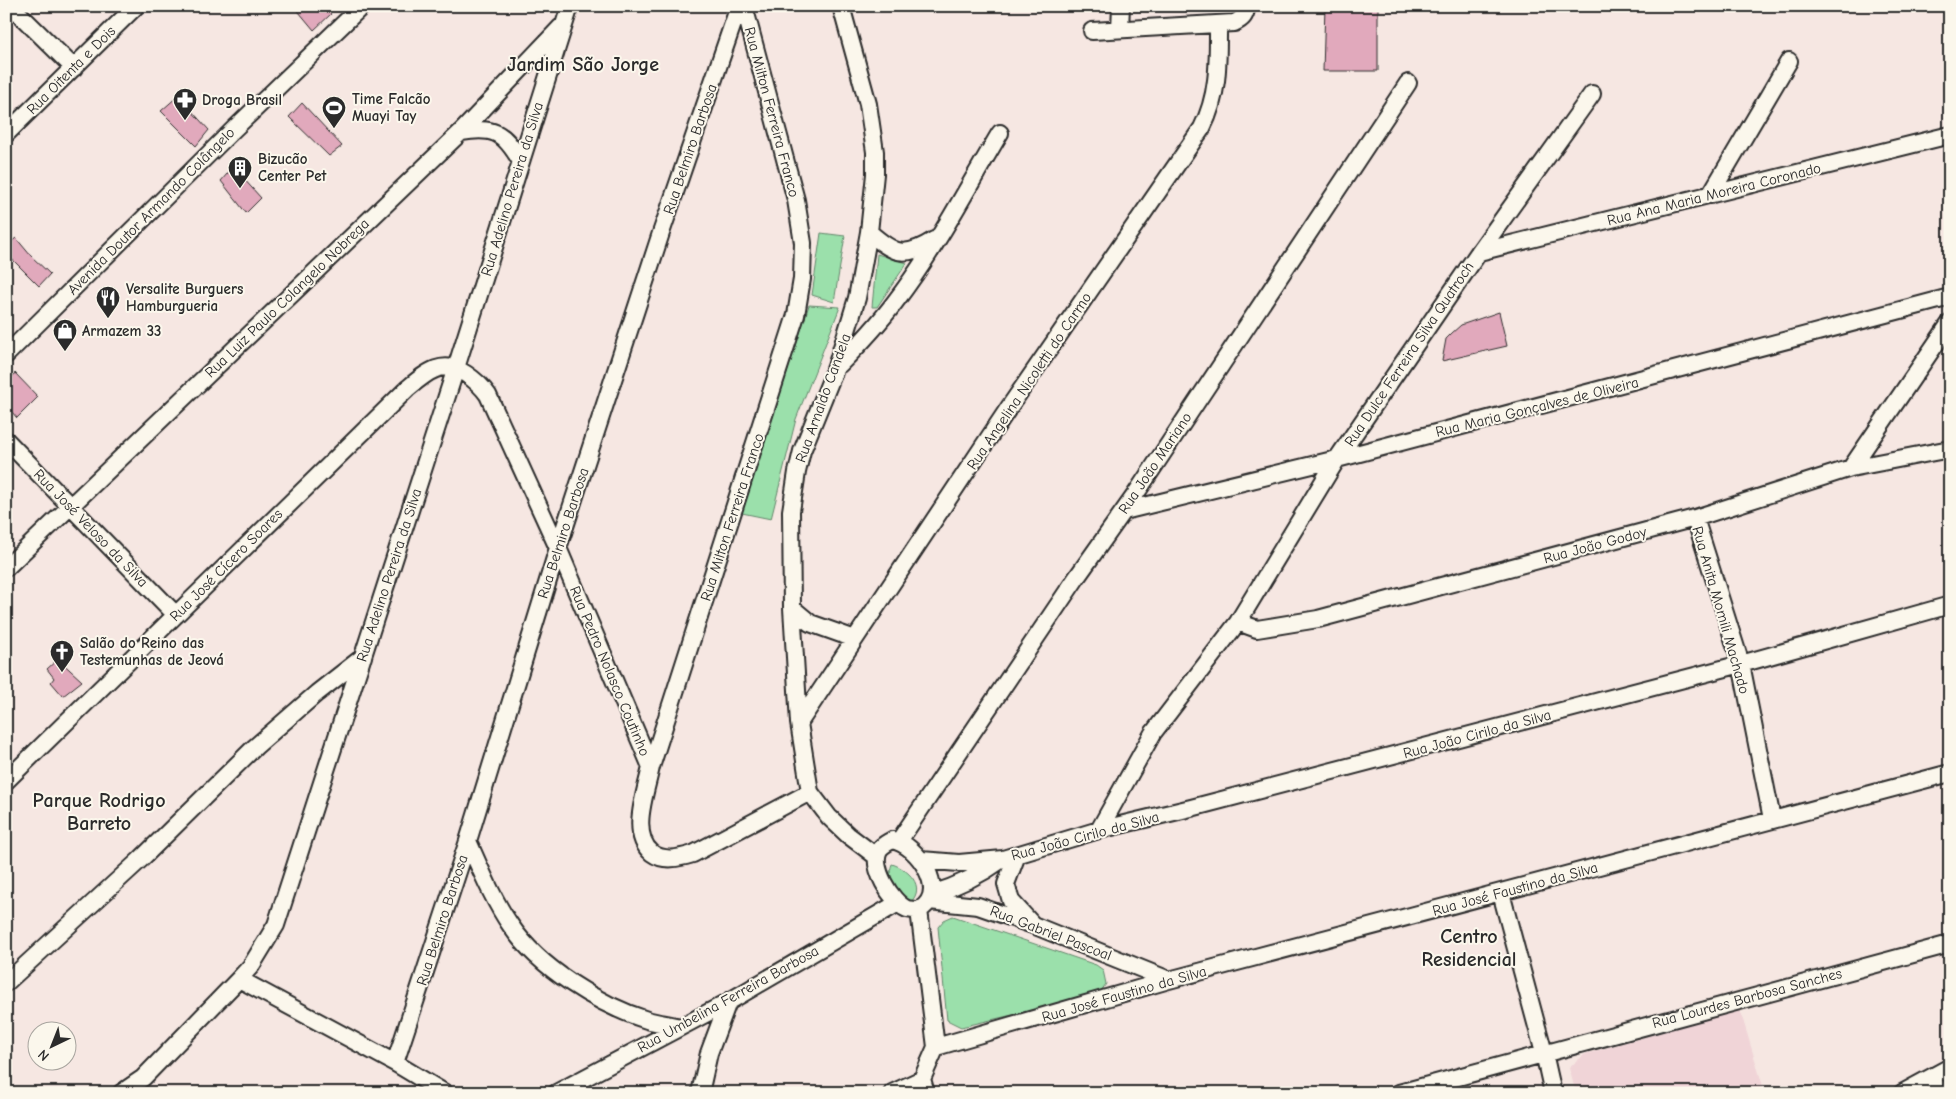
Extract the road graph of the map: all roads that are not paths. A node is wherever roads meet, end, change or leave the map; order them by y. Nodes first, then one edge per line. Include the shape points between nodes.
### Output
1 (11, 6) edge
2 (136, 6) edge
3 (362, 6) edge
4 (570, 6) edge
5 (739, 6) edge
6 (744, 6) edge
7 (841, 6) edge
8 (1121, 6) edge
9 (1247, 6) edge
10 (565, 24) junction
11 (1218, 25) junction
12 (1120, 29) junction
13 (1092, 32) dead end
14 (1789, 61) dead end
15 (74, 68) junction
16 (1408, 83) dead end
17 (1592, 94) dead end
18 (460, 132) junction
19 (1000, 133) dead end
20 (6, 134) edge
21 (1950, 134) edge
22 (520, 160) junction
23 (1710, 195) junction
24 (869, 232) junction
25 (938, 238) junction
26 (1479, 252) junction
27 (1950, 297) edge
28 (1950, 323) edge
29 (6, 355) edge
30 (456, 368) junction
31 (836, 368) junction
32 (6, 440) edge
33 (1950, 449) edge
34 (1337, 460) junction
35 (1851, 468) junction
36 (70, 506) junction
37 (1124, 511) junction
38 (1694, 518) junction
39 (558, 548) junction
40 (6, 568) edge
41 (1950, 605) edge
42 (792, 608) junction
43 (176, 615) junction
44 (1238, 622) junction
45 (855, 639) junction
46 (363, 657) junction
47 (1741, 664) junction
48 (799, 723) junction
49 (651, 767) junction
50 (1950, 773) edge
51 (6, 781) edge
52 (810, 792) junction
53 (1772, 819) junction
54 (1099, 830) junction
55 (468, 841) junction
56 (898, 841) junction
57 (877, 857) junction
58 (1010, 857) junction
59 (921, 860) junction
60 (1501, 893) junction
61 (926, 901) junction
62 (898, 903) junction
63 (1033, 925) junction
64 (1950, 944) edge
65 (239, 980) junction
66 (1170, 980) junction
67 (6, 983) edge
68 (728, 1002) junction
69 (680, 1027) junction
70 (936, 1047) junction
71 (1544, 1052) junction
72 (395, 1063) junction
73 (1950, 1068) edge
74 (1932, 1077) junction
75 (924, 1086) edge
76 (129, 1091) edge
77 (445, 1093) edge
78 (556, 1093) edge
79 (700, 1093) edge
80 (892, 1093) edge
81 (1399, 1093) edge
82 (1553, 1093) edge
83 (1902, 1093) edge
84 (1940, 1093) edge

1 - 15 street
2 - 15 street, Rua Oitenta e Dois
3 - 29 street, Avenida Doutor Armando Colângelo
4 - 10 street, Rua Adelino Pereira da Silva
5 - 39 street, Rua Belmiro Barbosa
6 - 49 street, Rua Milton Ferreira Franco via 796,200 803,243 802,279 796,315
7 - 24 street, Rua Arnaldo Candela via 868,104 875,152
8 - 12 street
9 - 11 street via 1241,20
10 - 18 street, Rua Luiz Paulo Colangelo Nobrega
10 - 22 street, Rua Adelino Pereira da Silva
11 - 12 street
11 - 45 street, Rua Angelina Nicoletti do Carmo via 1214,98 1202,128 1010,406
12 - 13 street
14 - 23 street
15 - 20 street, Rua Oitenta e Dois
16 - 37 street, Rua João Mariano
17 - 26 street, Rua Dulce Ferreira Silva Quatroch
18 - 22 street via 480,129 499,134 510,143
18 - 36 street, Rua Luiz Paulo Colangelo Nobrega
19 - 25 street
21 - 23 street, Rua Ana Maria Moreira Coronado
22 - 30 street, Rua Adelino Pereira da Silva
23 - 26 street, Rua Ana Maria Moreira Coronado
24 - 25 street via 894,250 906,252 918,250
24 - 31 street, Rua Arnaldo Candela via 858,298
25 - 31 street via 896,302
26 - 34 street, Rua Dulce Ferreira Silva Quatroch
27 - 34 street, Rua Maria Gonçalves de Oliveira
28 - 35 street
30 - 39 street, Rua Pedro Nolasco Coutinho via 480,383 488,395
30 - 43 street, Rua José Cícero Soares via 436,369 407,389
30 - 46 street, Rua Adelino Pereira da Silva
31 - 42 street, Rua Arnaldo Candela via 805,443 797,472 791,510
32 - 36 street, Rua José Veloso da Silva
33 - 35 street, Rua João Godoy
34 - 37 street, Rua Maria Gonçalves de Oliveira
34 - 44 street, Rua Dulce Ferreira Silva Quatroch
35 - 38 street, Rua João Godoy
36 - 40 street, Rua Luiz Paulo Colangelo Nobrega
36 - 43 street, Rua José Veloso da Silva
37 - 56 street, Rua João Mariano
38 - 44 street, Rua João Godoy via 1318,619 1257,628
38 - 47 street, Rua Anita Momili Machado
39 - 49 street, Rua Pedro Nolasco Coutinho
39 - 55 street, Rua Belmiro Barbosa
41 - 47 street, Rua João Cirilo da Silva
42 - 45 street via 810,623
42 - 48 street, Rua Arnaldo Candela
43 - 51 street, Rua José Cícero Soares
44 - 54 street, Rua Dulce Ferreira Silva Quatroch via 1153,733
45 - 48 street, Rua Angelina Nicoletti do Carmo
46 - 65 street, Rua Adelino Pereira da Silva via 276,925
46 - 67 street via 255,747 141,859
47 - 53 street, Rua Anita Momili Machado
47 - 54 street, Rua João Cirilo da Silva
48 - 52 street, Rua Arnaldo Candela
49 - 52 street, Rua Milton Ferreira Franco via 640,836 654,855 667,859 693,854
50 - 53 street, Rua José Faustino da Silva
52 - 57 street via 836,823
53 - 60 street, Rua José Faustino da Silva
54 - 58 street, Rua João Cirilo da Silva
55 - 69 street via 512,927 542,960 579,988 608,1004 646,1020
55 - 72 street, Rua Belmiro Barbosa
56 - 57 street via 884,844
56 - 59 street
57 - 62 street via 881,878
58 - 59 street, Rua João Cirilo da Silva via 959,863
58 - 61 street, Rua João Cirilo da Silva
58 - 63 street via 1006,884 1011,901
59 - 61 street via 931,882
60 - 66 street, Rua José Faustino da Silva
60 - 71 street
61 - 62 street via 907,909
61 - 63 street, Rua Gabriel Pascoal via 978,906
61 - 70 street
62 - 68 street, Rua Umbelina Ferreira Barbosa
63 - 66 street, Rua Gabriel Pascoal
64 - 71 street, Rua Lourdes Barbosa Sanches
65 - 72 street
65 - 76 street, Rua Adelino Pereira da Silva
66 - 70 street, Rua José Faustino da Silva
68 - 69 street, Rua Umbelina Ferreira Barbosa
68 - 79 street via 709,1053
69 - 78 street, Rua Umbelina Ferreira Barbosa
70 - 75 street
71 - 81 street, Rua Lourdes Barbosa Sanches
71 - 82 street
72 - 77 street
73 - 74 street
74 - 83 street
74 - 84 street
75 - 80 street

